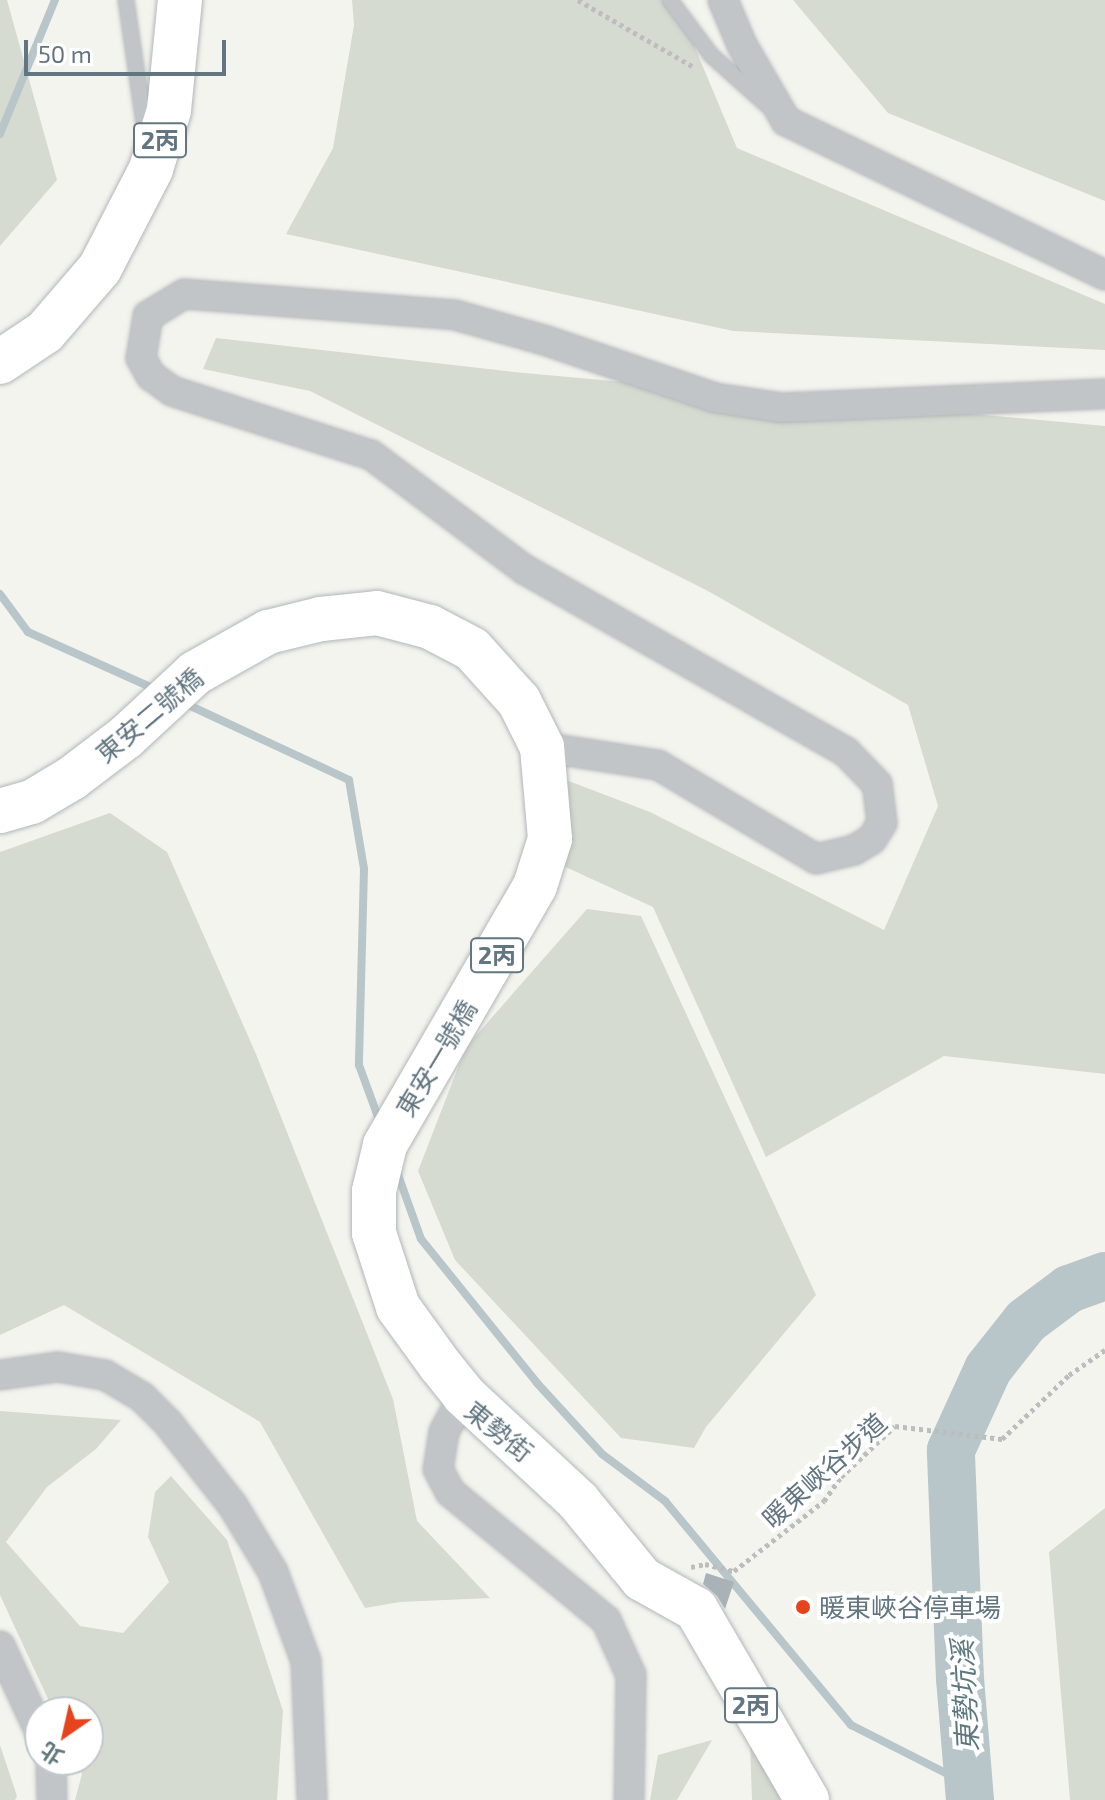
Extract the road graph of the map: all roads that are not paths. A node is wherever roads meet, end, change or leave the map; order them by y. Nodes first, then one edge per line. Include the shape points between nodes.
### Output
1 (126, 0) edge
2 (180, 0) edge
3 (670, 0) edge
4 (723, 0) edge
5 (786, 121) junction
6 (151, 169) junction
7 (1105, 275) edge
8 (0, 362) edge
9 (1105, 394) edge
10 (542, 747) junction
11 (16, 807) edge
12 (0, 1375) edge
13 (464, 1395) junction
14 (0, 1646) edge
15 (24, 1698) edge
16 (51, 1776) edge
17 (52, 1800) edge
18 (312, 1800) edge
19 (629, 1800) edge
20 (807, 1800) edge

1 - 6 lane
2 - 6 main road, 2丙 via 169,110
3 - 5 lane via 711,55
4 - 5 street
5 - 7 street
6 - 8 main road, 2丙 via 100,268 45,332
9 - 10 street via 783,408 715,398 455,315 184,294 148,316 141,358 151,376 172,391 371,455 525,570 846,752 877,784 882,823 872,839 854,850 816,859 658,765
10 - 11 main road, 東安二號橋 / 2丙 via 519,701 472,649 430,627 377,613 321,619 268,632 195,673 72,778
10 - 13 main road, 東安一號橋 / 2丙 via 550,839 535,886 385,1145 374,1191 374,1233 398,1307
12 - 18 street via 58,1367 105,1375 142,1397 168,1423 233,1506 273,1572 306,1661
13 - 19 street, 東勢街 via 444,1432 438,1469 450,1492 606,1620 631,1675
13 - 20 main road, 東勢街 / 2丙 via 578,1501 642,1579 696,1609
14 - 15 street
16 - 17 street

